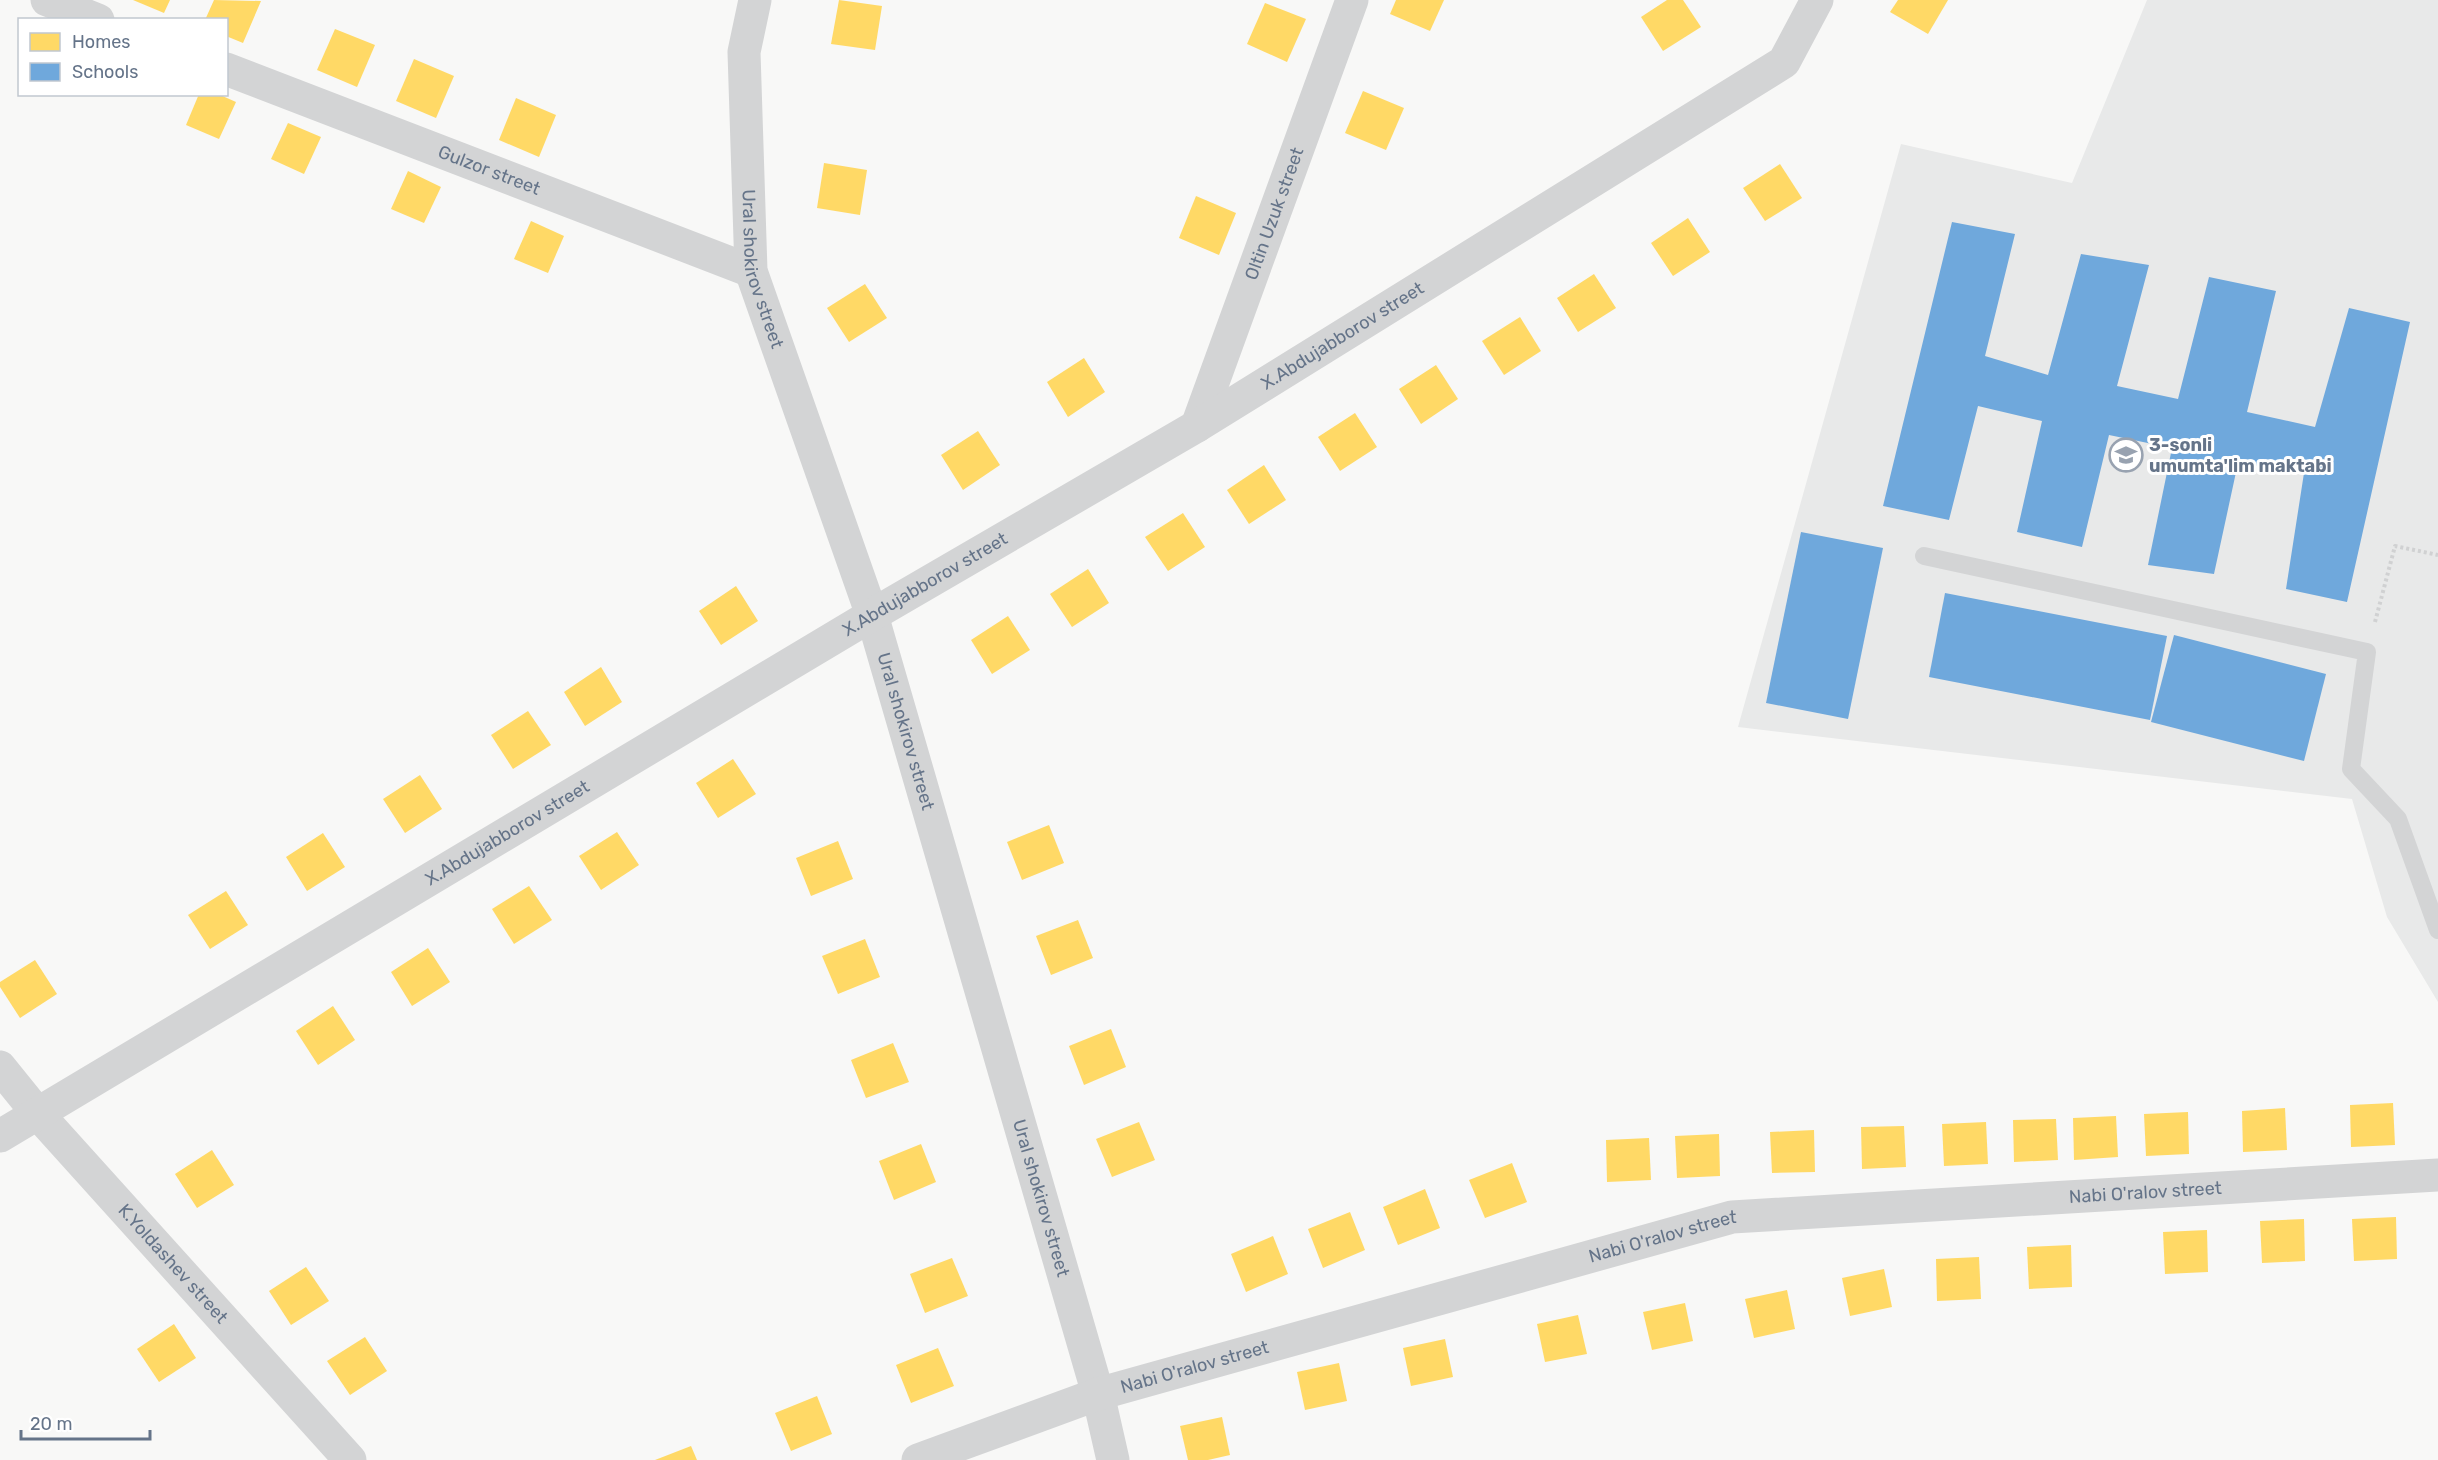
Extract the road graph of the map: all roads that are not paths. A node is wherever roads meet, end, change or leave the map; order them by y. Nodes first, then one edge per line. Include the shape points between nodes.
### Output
1 (47, 0) edge
2 (755, 0) edge
3 (1352, 0) edge
4 (1817, 0) edge
5 (93, 18) edge
6 (228, 70) edge
7 (751, 271) junction
8 (1197, 426) junction
9 (1924, 555) dead end
10 (872, 615) junction
11 (2438, 930) edge
12 (0, 1066) edge
13 (38, 1114) junction
14 (0, 1136) edge
15 (2438, 1175) edge
16 (1098, 1394) junction
17 (350, 1460) edge
18 (918, 1460) edge
19 (1113, 1460) edge

1 - 5 street
2 - 7 street, Ural shokirov street via 744,52
3 - 8 street, Oltin Uzuk street
4 - 8 street, X.Abdujabborov street via 1784,62
6 - 7 street, Gulzor street
7 - 10 street, Ural shokirov street
8 - 10 street, X.Abdujabborov street
9 - 11 lane via 2367,652 2351,769 2398,819
10 - 13 street, X.Abdujabborov street
10 - 16 street, Ural shokirov street
12 - 13 street, K.Yoldashev street
13 - 14 street, X.Abdujabborov street
13 - 17 street, K.Yoldashev street
15 - 16 street, Nabi O'ralov street via 1732,1217
16 - 18 street, Nabi O'ralov street
16 - 19 street, Ural shokirov street

